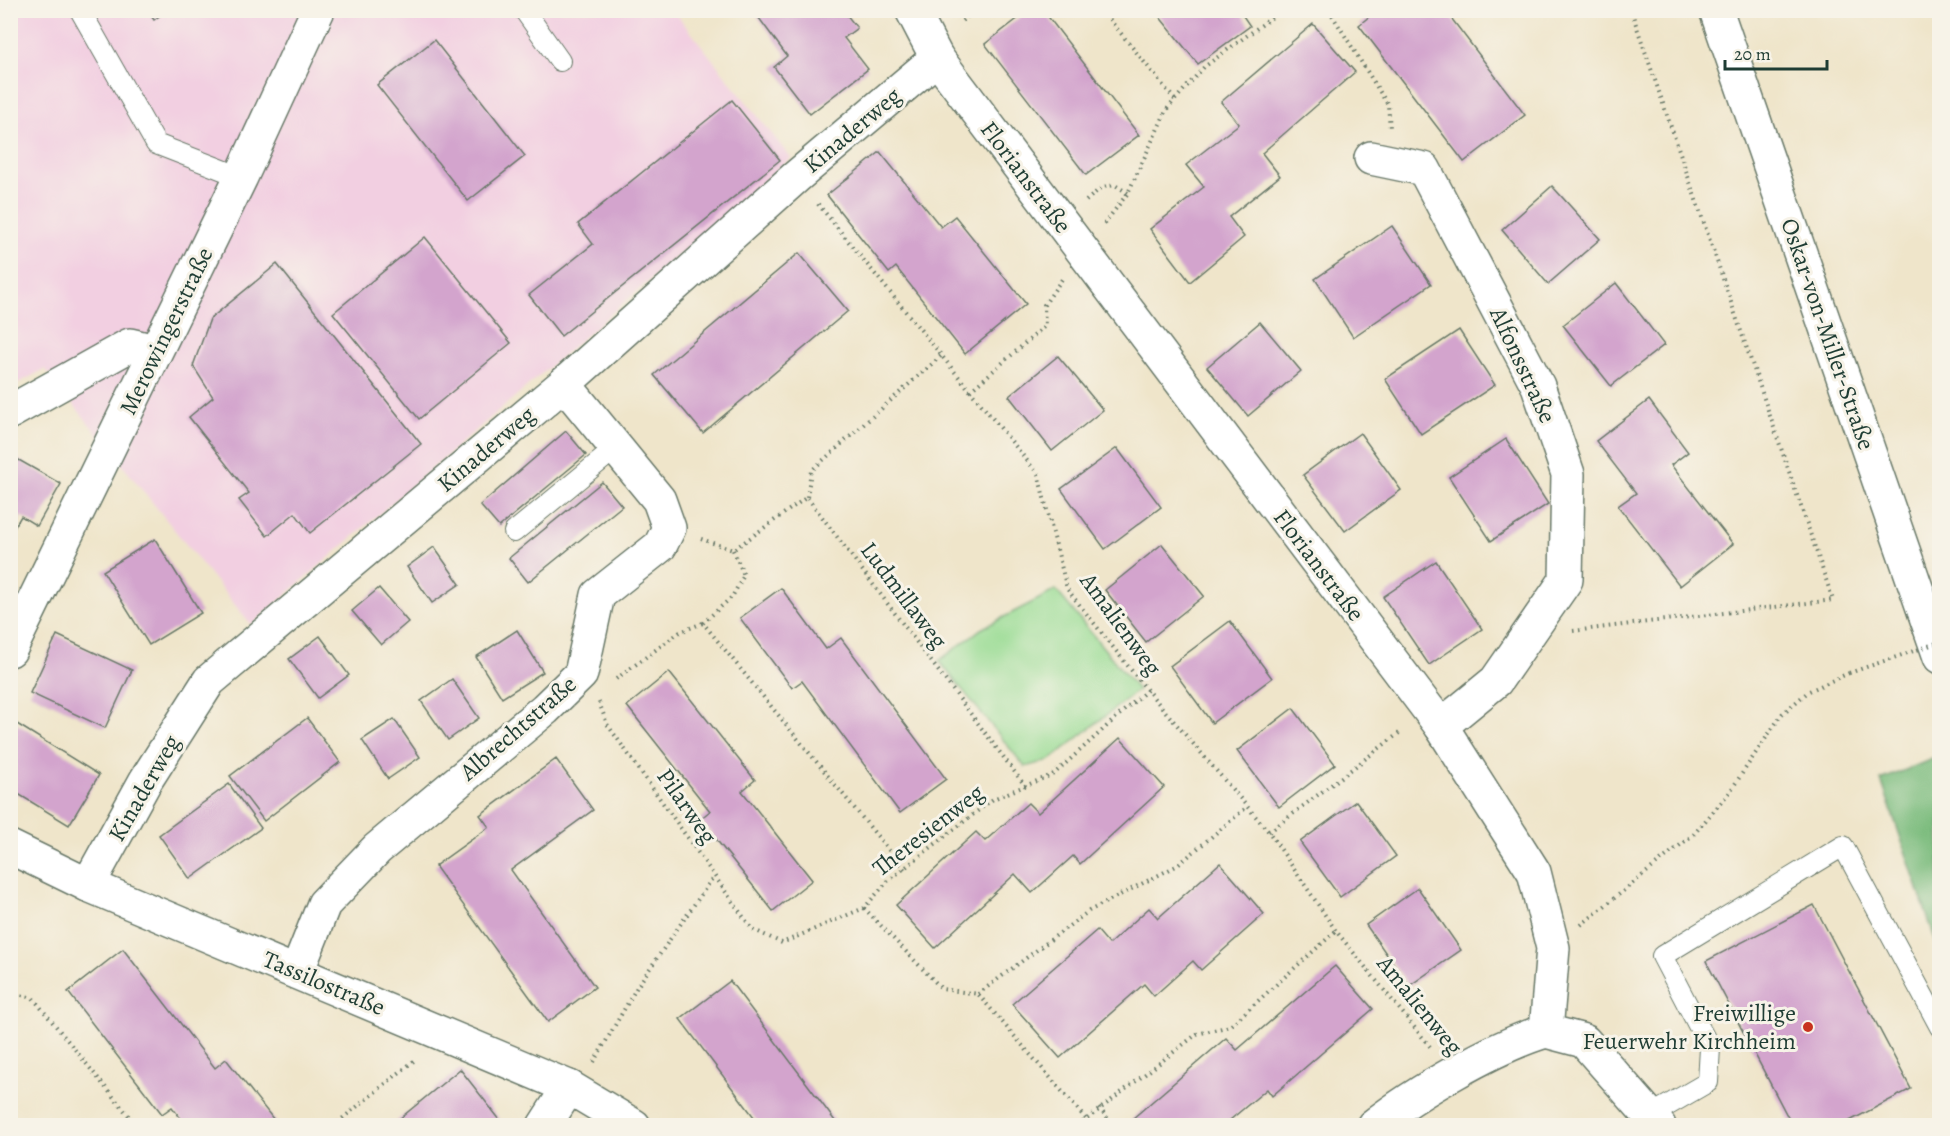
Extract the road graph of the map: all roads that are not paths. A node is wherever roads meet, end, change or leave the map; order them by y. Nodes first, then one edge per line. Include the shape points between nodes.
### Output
1 (80, 10) edge
2 (318, 10) edge
3 (524, 10) edge
4 (912, 10) edge
5 (1716, 10) edge
6 (937, 58) junction
7 (560, 61) dead end
8 (1382, 160) road end
9 (242, 177) junction
10 (155, 351) junction
11 (564, 384) junction
12 (10, 412) edge
13 (616, 448) junction
14 (514, 532) dead end
15 (10, 650) edge
16 (1940, 657) edge
17 (1436, 718) junction
18 (10, 847) edge
19 (88, 885) junction
20 (297, 972) junction
21 (1940, 1027) edge
22 (1546, 1031) junction
23 (569, 1087) junction
24 (1655, 1120) edge
25 (544, 1125) edge
26 (634, 1125) edge
27 (1373, 1125) edge

1 - 9 lane via 156,144
2 - 9 street, Merowingerstraße
3 - 7 lane
4 - 6 street, Florianstraße
5 - 16 street, Oskar-von-Miller-Straße
6 - 11 street, Kinaderweg via 796,177
6 - 17 street, Florianstraße via 1090,248
8 - 17 street, Alfonsstraße via 1424,169 1538,386 1568,474 1566,580 1496,681
9 - 10 street, Merowingerstraße
10 - 12 street via 130,345
10 - 15 street, Merowingerstraße
11 - 13 street
11 - 19 street, Kinaderweg via 209,681 146,780
13 - 14 lane
13 - 20 street, Albrechtstraße via 659,500 669,528 660,546 597,595 588,683 545,709 377,849 324,904
17 - 22 street, Florianstraße via 1534,872 1553,948
18 - 19 street, Tassilostraße
19 - 20 street, Tassilostraße
20 - 23 street, Tassilostraße
21 - 24 lane via 1843,846 1662,956 1710,1048 1708,1082
22 - 24 street via 1584,1041
22 - 27 street via 1524,1037 1453,1075
23 - 25 street
23 - 26 street, Tassilostraße

